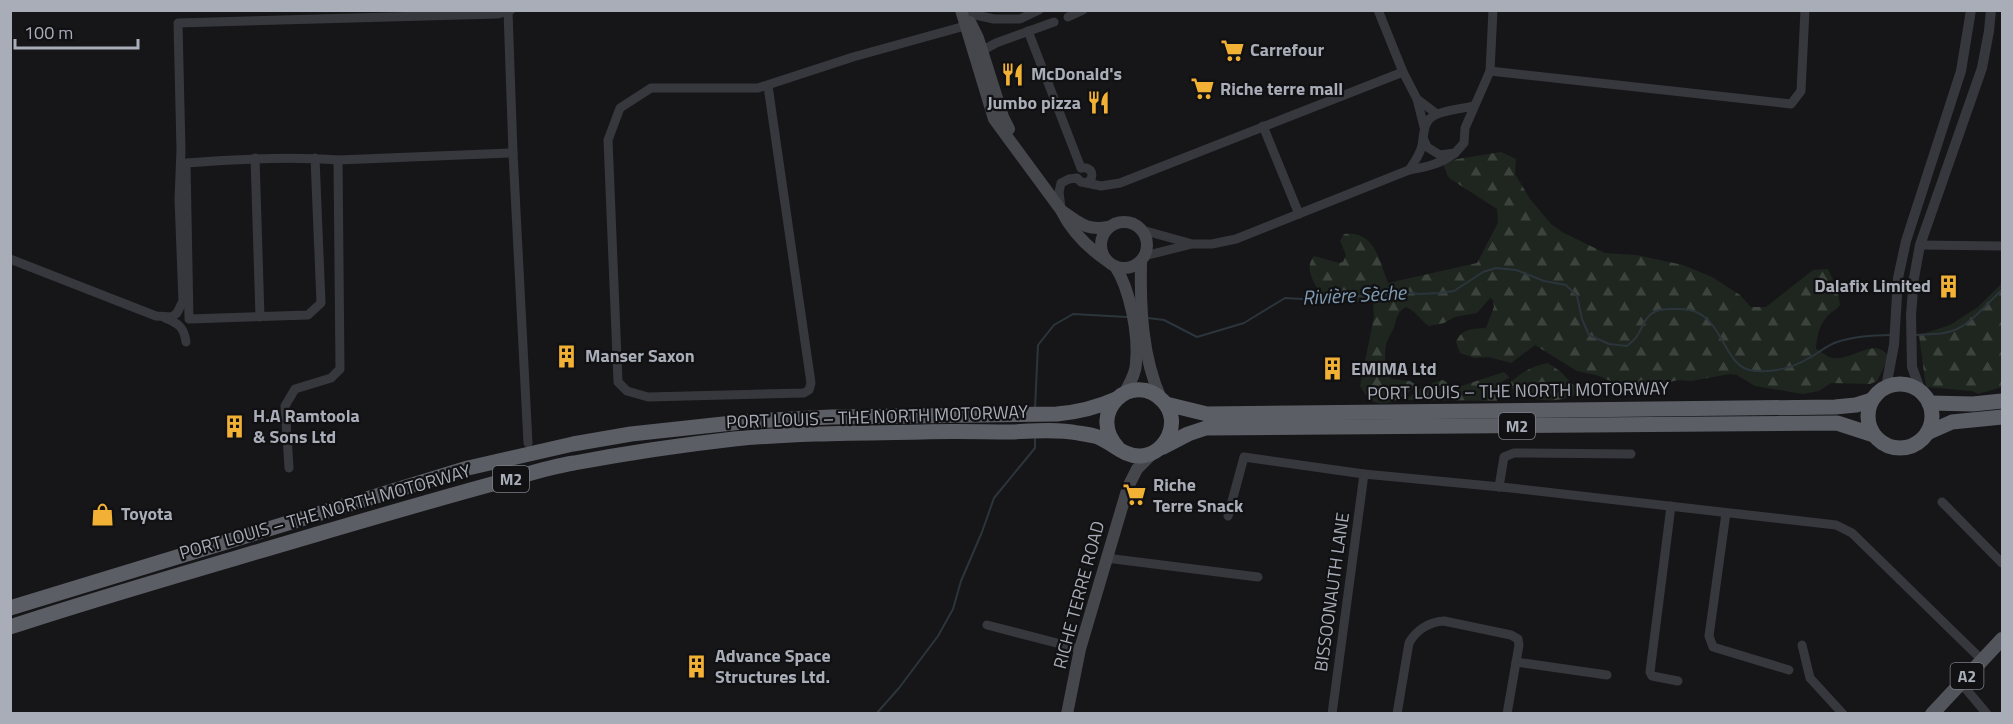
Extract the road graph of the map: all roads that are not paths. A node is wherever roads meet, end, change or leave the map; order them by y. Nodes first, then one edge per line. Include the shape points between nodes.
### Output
1 (1039, 10) edge
2 (1083, 10) edge
3 (1378, 10) edge
4 (1493, 10) edge
5 (1805, 10) edge
6 (1971, 10) edge
7 (1991, 10) edge
8 (509, 11) edge
9 (961, 11) edge
10 (1068, 17) dead end
11 (1054, 22) dead end
12 (965, 26) junction
13 (1028, 31) junction
14 (978, 53) junction
15 (1490, 71) junction
16 (1403, 72) junction
17 (768, 86) junction
18 (1417, 99) junction
19 (1473, 106) junction
20 (1441, 114) junction
21 (1263, 126) junction
22 (1424, 128) junction
23 (1465, 128) junction
24 (1424, 140) junction
25 (513, 153) junction
26 (1455, 153) junction
27 (255, 158) junction
28 (315, 158) junction
29 (338, 160) junction
30 (1081, 168) junction
31 (1409, 170) junction
32 (1077, 178) junction
33 (1090, 178) junction
34 (1062, 210) junction
35 (1299, 214) junction
36 (1108, 227) junction
37 (1142, 230) junction
38 (1192, 244) junction
39 (1920, 245) junction
40 (2002, 246) edge
41 (10, 259) edge
42 (1142, 259) junction
43 (1111, 263) junction
44 (260, 317) junction
45 (165, 318) junction
46 (186, 342) dead end
47 (1886, 387) junction
48 (1120, 396) junction
49 (1925, 397) junction
50 (1872, 400) junction
51 (2002, 401) edge
52 (1163, 402) junction
53 (2002, 417) edge
54 (1927, 433) junction
55 (1874, 435) junction
56 (528, 443) dead end
57 (1157, 450) junction
58 (1121, 451) junction
59 (1631, 454) dead end
60 (289, 468) dead end
61 (1364, 474) junction
62 (1499, 486) junction
63 (1128, 487) junction
64 (1942, 502) dead end
65 (1671, 506) junction
66 (1726, 513) junction
67 (1228, 516) dead end
68 (1106, 558) junction
69 (2002, 563) edge
70 (1258, 577) dead end
71 (10, 608) edge
72 (987, 625) dead end
73 (10, 627) edge
74 (2002, 639) edge
75 (1802, 645) dead end
76 (1080, 649) junction
77 (1982, 660) junction
78 (1516, 662) junction
79 (1790, 670) dead end
80 (1607, 675) dead end
81 (1678, 681) dead end
82 (1961, 683) junction
83 (1067, 714) edge
84 (1332, 714) edge
85 (1397, 714) edge
86 (1507, 714) edge
87 (1843, 714) edge
88 (1932, 714) edge
89 (1987, 714) edge

1 - 9 street via 1020,19 994,19
2 - 10 street
3 - 16 street
4 - 15 street
5 - 15 street via 1801,91 1791,104
6 - 47 street via 1961,71 1906,241
7 - 39 street via 1982,68
8 - 25 street
8 - 45 street via 178,23 183,301 177,313
9 - 12 main road
9 - 14 main road via 970,23
11 - 13 street
12 - 14 main road
12 - 17 street via 832,63
13 - 14 street
13 - 30 street
14 - 34 main road via 1000,120
15 - 19 street
16 - 18 street
16 - 21 street
17 - 17 street via 651,88 620,108 608,140 618,382 627,391 648,397 809,390 810,372
18 - 20 street
18 - 22 street
19 - 20 street
19 - 23 street
20 - 22 street via 1430,119
20 - 23 street via 1459,118
21 - 33 street via 1136,178 1111,185
21 - 35 street
22 - 24 street
23 - 26 street via 1464,143
24 - 26 street via 1427,147 1440,155
24 - 31 street
25 - 29 street
25 - 56 street
26 - 31 street via 1431,167
27 - 28 street
27 - 44 street
27 - 44 street via 186,163 189,319
28 - 29 street
28 - 44 street via 321,303 308,315
29 - 60 street via 340,369 331,378 295,389 285,406
30 - 32 street
30 - 33 street via 1088,168
31 - 35 street
32 - 33 street via 1081,182
32 - 34 street via 1061,183
34 - 36 main road via 1087,228
34 - 43 main road via 1069,226 1089,248
35 - 38 street via 1236,239
36 - 37 main road via 1121,221
36 - 43 main road via 1101,240 1102,254
37 - 38 street
37 - 42 main road via 1147,246
38 - 42 street
39 - 40 street
39 - 49 street via 1911,315 1912,367
41 - 45 street
42 - 43 main road via 1133,267
42 - 52 main road via 1139,289 1145,340 1153,381
43 - 48 main road via 1127,289 1137,363
45 - 46 street via 181,326
47 - 49 highway via 1907,385
47 - 50 highway
48 - 52 highway, M2 via 1143,390
48 - 58 highway via 1110,406 1106,424 1107,433
48 - 71 highway, PORT LOUIS – THE NORTH MOTORWAY / M2 via 1080,412 751,421 573,444 468,468
49 - 51 highway via 1954,404
49 - 54 highway via 1932,418
50 - 52 highway, PORT LOUIS – THE NORTH MOTORWAY / M2 via 1835,407 1207,414
50 - 55 highway via 1868,416
52 - 57 highway via 1171,415 1172,427
53 - 54 highway, M2 via 1953,422
54 - 55 highway, M2 via 1916,443 1901,447 1886,444
55 - 57 highway, PORT LOUIS – THE NORTH MOTORWAY / M2 via 1837,423 1206,428
57 - 58 highway, M2 via 1143,456
57 - 63 main road via 1137,469
58 - 63 main road via 1128,468
58 - 73 highway, PORT LOUIS – THE NORTH MOTORWAY / M2 via 1099,438 1075,432 1028,431 736,439 661,448 570,463 414,505
59 - 62 street via 1514,453 1504,457
61 - 62 street
61 - 67 street via 1244,457
61 - 84 street, BISSOONAUTH LANE
62 - 65 street
63 - 68 main road, RICHE TERRE ROAD
64 - 69 street
65 - 66 street
65 - 81 street via 1650,672 1652,676
66 - 77 street via 1836,525 1852,533
66 - 79 street via 1711,644
68 - 70 street
68 - 76 main road, RICHE TERRE ROAD
72 - 76 street
74 - 77 main road, A2
75 - 87 street via 1810,678
76 - 83 main road, RICHE TERRE ROAD
77 - 82 main road, A2
78 - 80 street
78 - 85 street via 1518,639 1511,635 1435,621 1414,634 1409,643
78 - 86 street
82 - 88 main road, A2
82 - 89 street

